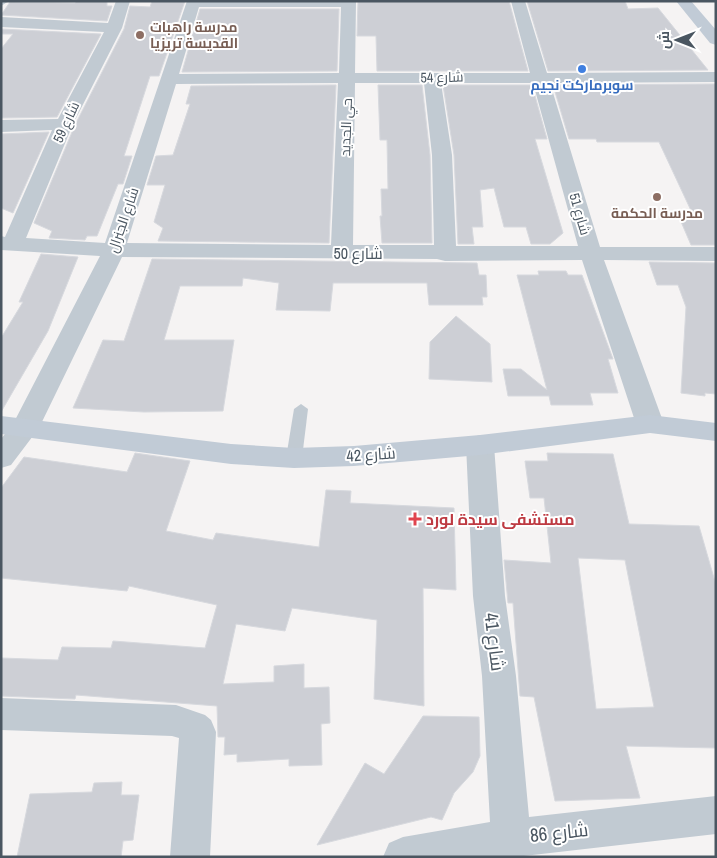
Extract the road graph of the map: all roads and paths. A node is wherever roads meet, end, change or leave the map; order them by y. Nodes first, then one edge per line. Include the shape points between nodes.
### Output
1 (123, 1) edge
2 (518, 1) edge
3 (683, 1) edge
4 (698, 1) edge
5 (194, 2) edge
6 (349, 2) edge
7 (1, 22) edge
8 (716, 22) edge
9 (114, 28) junction
10 (716, 40) edge
11 (540, 76) junction
12 (432, 77) junction
13 (716, 77) edge
14 (347, 78) junction
15 (169, 79) junction
16 (64, 124) junction
17 (1, 126) edge
18 (7, 243) edge
19 (114, 250) junction
20 (342, 253) junction
21 (444, 254) junction
22 (591, 254) junction
23 (716, 254) edge
24 (301, 409) dead end
25 (650, 424) junction
26 (13, 426) edge
27 (716, 432) edge
28 (480, 445) junction
29 (1, 458) edge
30 (294, 458) junction
31 (1, 714) edge
32 (716, 815) edge
33 (512, 838) junction
34 (190, 857) edge
35 (403, 857) edge

1 - 9 street, شارع 59
2 - 11 street, شارع 51
3 - 10 street
4 - 8 street
5 - 6 street
5 - 15 street, شارع الجنرال
6 - 14 street, حي الجديد
7 - 9 street
9 - 16 street, شارع 59
11 - 12 street, شارع 54
11 - 13 street, شارع 54
11 - 22 street, شارع 51
12 - 14 street, شارع 54
12 - 21 street via 442,155
14 - 15 street, شارع 54
14 - 20 street, حي الجديد
15 - 19 street, شارع الجنرال
16 - 17 street
16 - 18 street, شارع 59
18 - 19 street, شارع 50
19 - 20 street, شارع 50
19 - 26 street, شارع الجنرال
20 - 21 street, شارع 50
21 - 22 street, شارع 50
22 - 23 street, شارع 50
22 - 25 street, شارع 51
24 - 30 lane
25 - 27 street, شارع 42
25 - 28 street, شارع 42
26 - 29 street
26 - 30 street, شارع 42 via 231,454
28 - 30 street, شارع 42
28 - 33 street, شارع 41 via 489,596 500,676
31 - 34 street via 172,720 183,721 192,727 198,732 198,747
32 - 33 street, شارع 86
33 - 35 street, شارع 86

